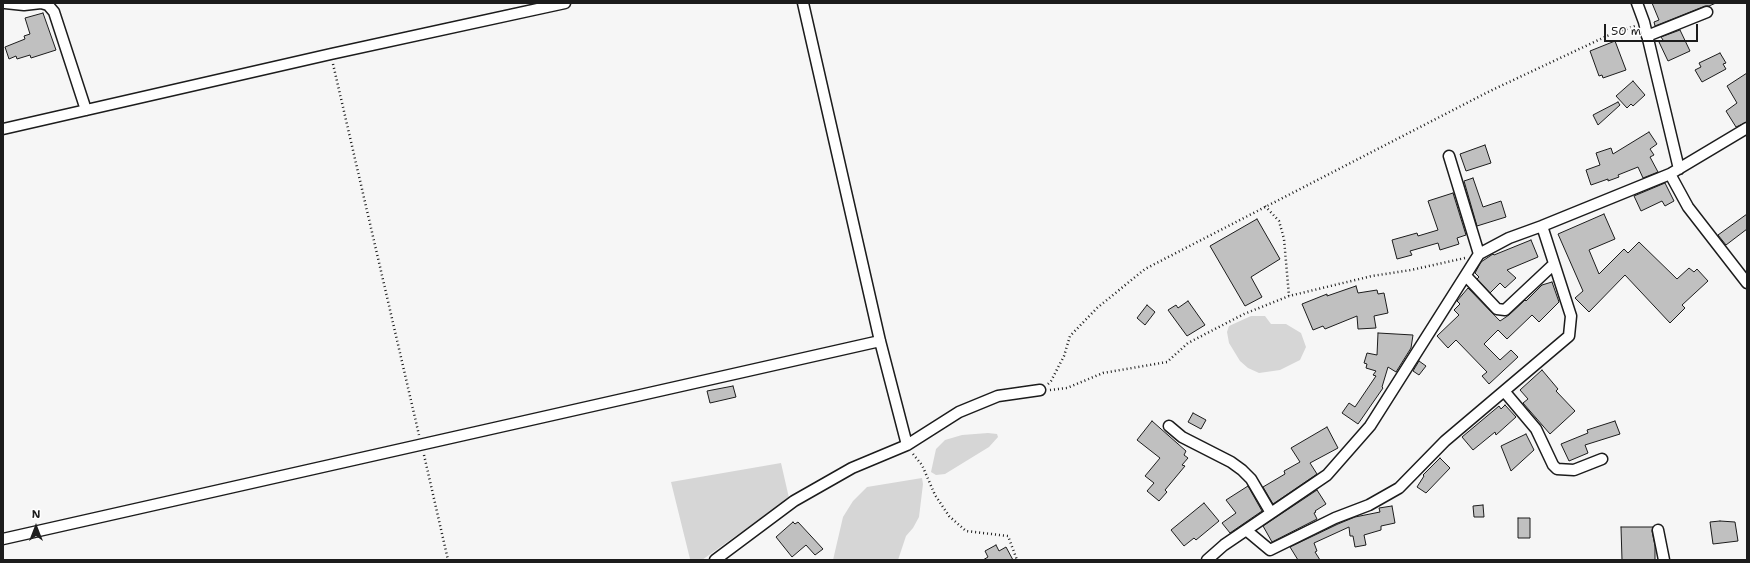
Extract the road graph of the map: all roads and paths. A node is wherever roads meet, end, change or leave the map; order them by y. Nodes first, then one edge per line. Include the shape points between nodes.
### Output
1 (5, 3) edge
2 (565, 3) edge
3 (803, 3) edge
4 (1637, 3) edge
5 (1707, 12) dead end
6 (1644, 22) junction
7 (1647, 36) junction
8 (331, 54) junction
9 (86, 110) junction
10 (1747, 128) edge
11 (3, 129) edge
12 (1449, 156) dead end
13 (1674, 172) junction
14 (1265, 206) junction
15 (1542, 226) junction
16 (1479, 254) junction
17 (1554, 264) junction
18 (1466, 276) junction
19 (1747, 283) edge
20 (1290, 296) junction
21 (880, 341) junction
22 (1040, 390) junction
23 (1504, 391) junction
24 (1169, 426) dead end
25 (421, 444) junction
26 (907, 445) junction
27 (1602, 459) dead end
28 (1271, 513) junction
29 (1246, 530) junction
30 (1658, 530) dead end
31 (3, 540) edge
32 (448, 560) edge
33 (715, 560) edge
34 (1017, 560) edge
35 (1207, 560) edge
36 (1664, 560) edge

1 - 9 street via 41,3 48,5 54,12
2 - 8 street
3 - 21 street
4 - 6 street
5 - 7 street
6 - 7 street
6 - 14 path via 1607,36 1490,91
7 - 13 street
8 - 9 street
8 - 25 path
9 - 11 street
10 - 13 street
12 - 16 street
13 - 15 street
13 - 19 street via 1688,207
14 - 20 path via 1279,222 1284,239
14 - 22 path via 1145,269 1097,308 1070,336 1064,356 1051,381
15 - 16 street via 1499,242
15 - 17 street
16 - 18 street
16 - 20 path
17 - 18 street via 1505,310 1497,308
17 - 23 street via 1571,316 1569,336
18 - 28 street via 1370,426 1327,475
20 - 22 path via 1244,314 1188,343 1167,362 1103,373 1068,388
21 - 25 street
21 - 26 street
22 - 26 street via 998,396 959,412
23 - 27 street via 1536,429 1557,469 1574,470
23 - 29 street via 1445,441 1399,488 1369,505 1335,518 1270,550
24 - 28 street via 1182,437 1242,470 1251,479
25 - 31 street
25 - 32 path
26 - 33 street via 852,468 794,501
26 - 34 path via 922,465 935,495 949,516 966,531 1008,536
28 - 29 street
29 - 35 street via 1224,544
30 - 36 street

